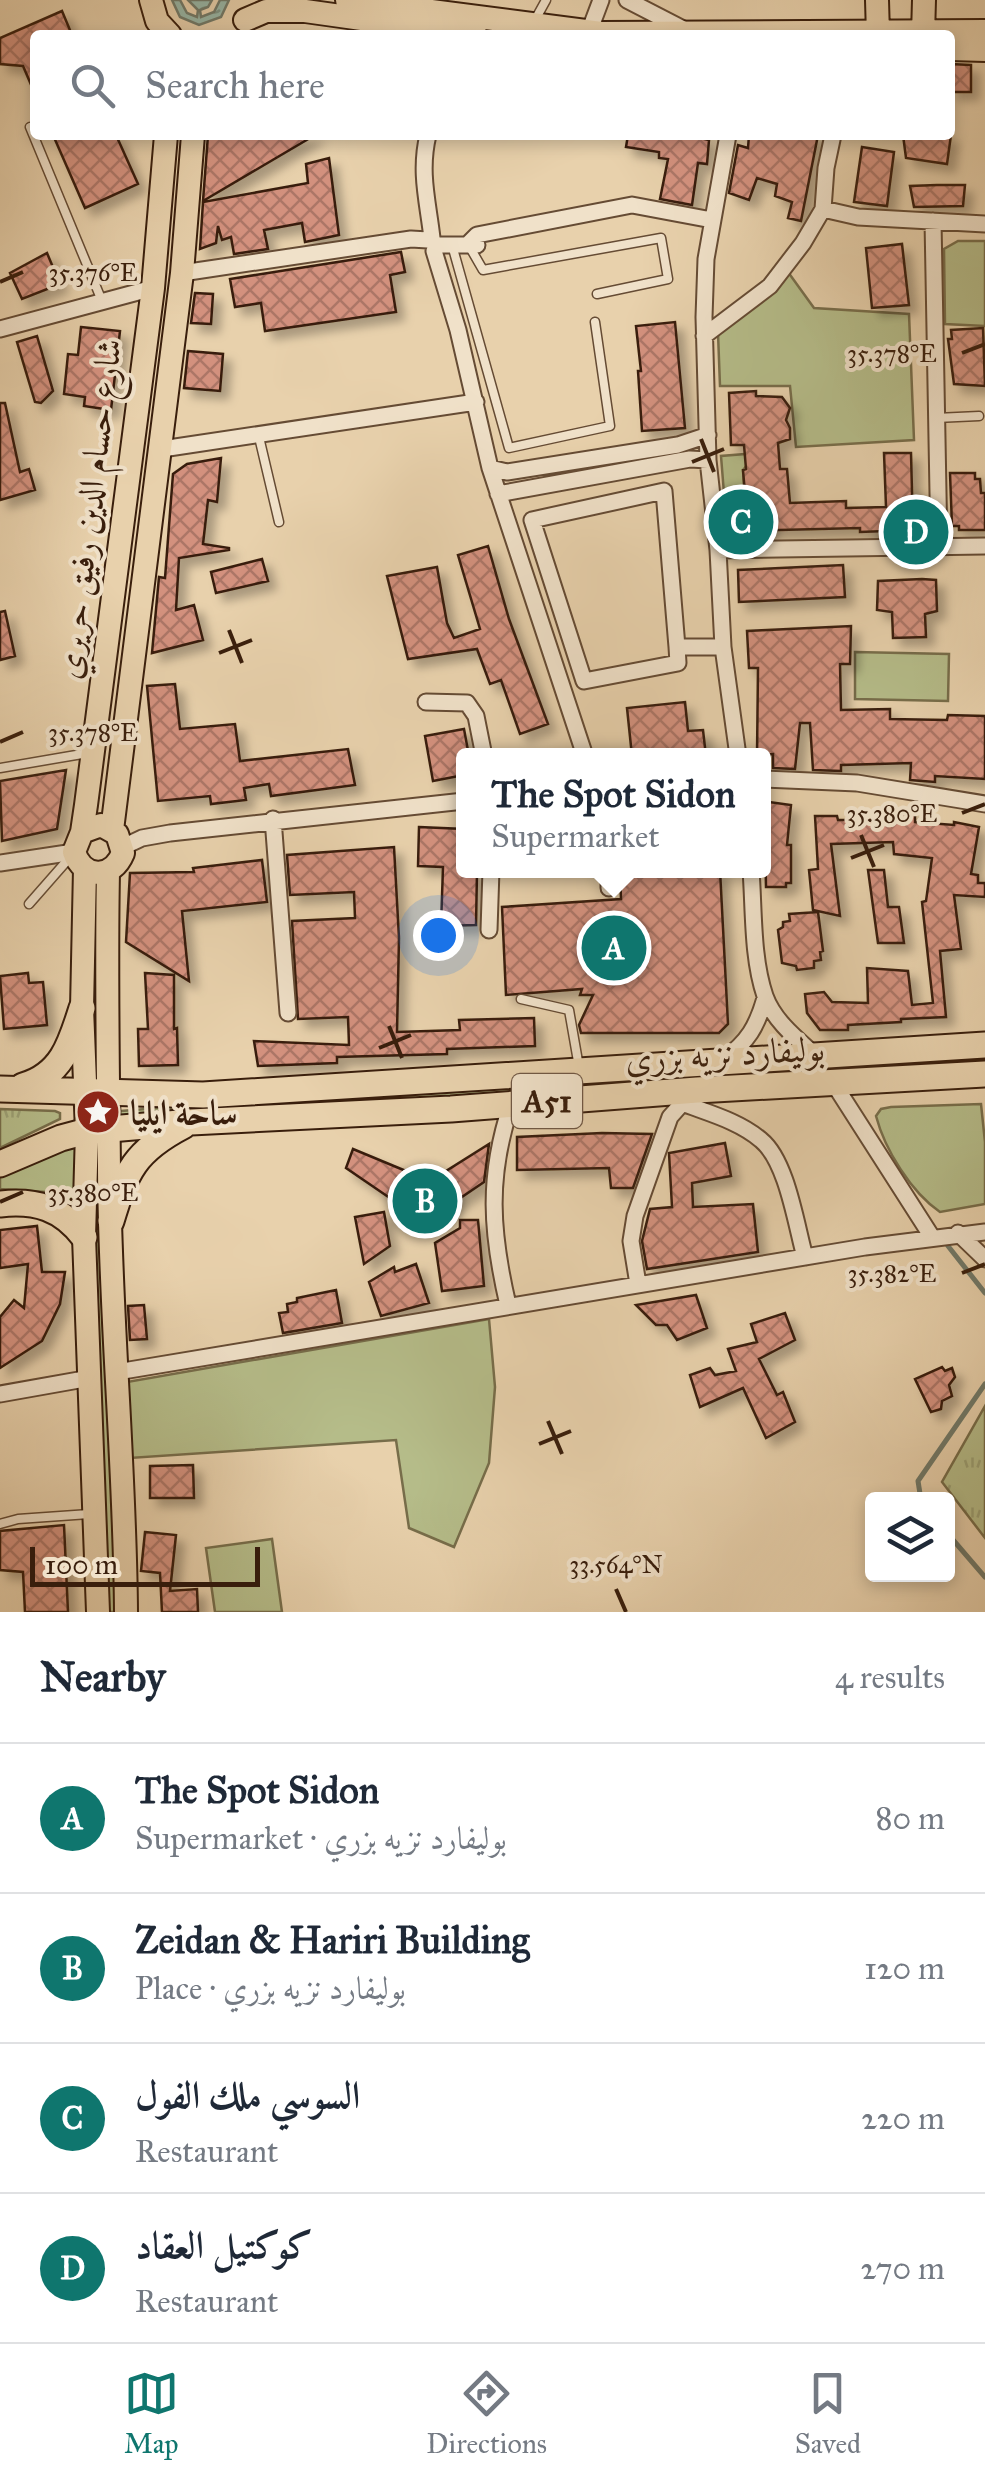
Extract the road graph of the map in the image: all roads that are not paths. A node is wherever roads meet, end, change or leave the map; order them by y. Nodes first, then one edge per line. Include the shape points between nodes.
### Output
1 (150, 0) edge
2 (346, 0) edge
3 (546, 0) edge
4 (601, 0) edge
5 (627, 0) edge
6 (877, 0) edge
7 (924, 0) edge
8 (242, 18) edge
9 (532, 24) junction
10 (165, 30) edge
11 (436, 30) edge
12 (575, 30) edge
13 (590, 30) edge
14 (683, 30) edge
15 (878, 30) edge
16 (923, 30) edge
17 (985, 31) edge
18 (955, 32) edge
19 (955, 49) edge
20 (985, 50) edge
21 (35, 140) edge
22 (166, 140) edge
23 (193, 140) edge
24 (427, 140) edge
25 (727, 140) edge
26 (832, 140) edge
27 (823, 208) junction
28 (712, 220) junction
29 (933, 220) junction
30 (985, 224) edge
31 (442, 244) junction
32 (182, 273) junction
33 (154, 288) junction
34 (597, 294) dead end
35 (102, 301) junction
36 (596, 322) dead end
37 (0, 329) edge
38 (704, 336) junction
39 (476, 402) junction
40 (979, 416) dead end
41 (936, 418) junction
42 (708, 436) junction
43 (259, 437) junction
44 (162, 449) junction
45 (708, 460) junction
46 (490, 468) junction
47 (498, 494) junction
48 (279, 522) dead end
49 (149, 534) junction
50 (119, 537) junction
51 (985, 546) edge
52 (939, 547) junction
53 (718, 550) junction
54 (723, 647) junction
55 (676, 648) junction
56 (426, 702) dead end
57 (482, 748) edge
58 (582, 748) edge
59 (737, 748) edge
60 (92, 753) junction
61 (0, 768) edge
62 (771, 779) edge
63 (456, 802) edge
64 (985, 804) edge
65 (272, 819) junction
66 (118, 838) junction
67 (87, 856) junction
68 (0, 863) edge
69 (491, 878) edge
70 (609, 878) edge
71 (752, 878) edge
72 (610, 888) dead end
73 (29, 904) dead end
74 (489, 930) dead end
75 (766, 998) junction
76 (521, 999) dead end
77 (82, 1008) junction
78 (288, 1013) dead end
79 (985, 1045) edge
80 (818, 1058) junction
81 (717, 1064) junction
82 (580, 1072) junction
83 (985, 1074) edge
84 (834, 1084) junction
85 (7, 1089) edge
86 (97, 1094) junction
87 (689, 1096) junction
88 (511, 1104) junction
89 (191, 1122) junction
90 (98, 1131) junction
91 (0, 1164) edge
92 (0, 1204) edge
93 (111, 1221) junction
94 (985, 1232) edge
95 (958, 1233) junction
96 (932, 1236) junction
97 (84, 1237) junction
98 (805, 1257) junction
99 (985, 1259) edge
100 (638, 1284) junction
101 (508, 1305) junction
102 (117, 1372) junction
103 (90, 1378) junction
104 (0, 1394) edge
105 (94, 1514) junction
106 (0, 1524) edge
107 (98, 1612) edge
108 (126, 1612) edge

1 - 10 main road
2 - 9 main road
3 - 9 lane
4 - 13 street
5 - 14 street
6 - 15 main road
7 - 16 main road
8 - 11 main road via 305,11
9 - 12 main road
17 - 18 main road
19 - 20 main road
21 - 35 lane
22 - 33 main road, شارع حسام الدين رفيق حريري
23 - 32 main road, شارع حسام الدين رفيق حريري
24 - 31 street via 423,190
25 - 28 street
26 - 27 street
27 - 29 street via 846,216
27 - 38 street via 780,274
28 - 31 street via 648,209 476,245
28 - 38 street
29 - 30 street
29 - 41 street
31 - 32 street via 410,240
31 - 34 lane via 484,270 661,238 668,279
31 - 36 lane via 508,448 610,426
31 - 39 street
32 - 44 main road, شارع حسام الدين رفيق حريري
33 - 35 street
33 - 50 main road, شارع حسام الدين رفيق حريري
35 - 37 street
38 - 42 street
39 - 43 street
39 - 46 street
40 - 41 lane
41 - 52 street
42 - 45 street
42 - 46 street via 507,472
43 - 44 street
43 - 48 lane
44 - 49 main road, شارع حسام الدين رفيق حريري
45 - 47 street
45 - 53 street
46 - 47 street
47 - 58 street
49 - 50 main road
49 - 66 main road, شارع حسام الدين رفيق حريري
50 - 60 main road, شارع حسام الدين رفيق حريري
51 - 52 street
52 - 53 street
53 - 54 street
54 - 55 street
54 - 59 street
55 - 55 street via 664,492 532,520 584,680 678,664
56 - 57 street via 467,703
60 - 61 lane
60 - 67 main road, شارع حسام الدين رفيق حريري
62 - 64 street via 857,783
63 - 65 street
65 - 66 street
65 - 78 street
66 - 67 main road via 95,826
66 - 67 main road via 118,865
67 - 68 street
67 - 73 lane
67 - 77 main road, شارع حسام الدين رفيق حريري
67 - 86 main road, شارع حسام الدين رفيق حريري via 106,1004
69 - 74 street
70 - 72 street
71 - 75 street
75 - 80 street
75 - 81 street via 746,1042
76 - 82 lane via 569,1010
77 - 85 highway via 60,1064 40,1082
77 - 86 main road, شارع حسام الدين رفيق حريري
79 - 80 highway, بوليفارد نزيه بزري / A51
80 - 81 highway, بوليفارد نزيه بزري / A51
81 - 82 highway, بوليفارد نزيه بزري / A51
82 - 86 highway, بوليفارد نزيه بزري / A51 via 203,1095
83 - 84 highway, بوليفارد نزيه بزري / A51
84 - 87 highway, بوليفارد نزيه بزري / A51
84 - 96 street
85 - 86 highway, A51
86 - 90 main road, شارع حسام الدين رفيق حريري
87 - 88 highway, بوليفارد نزيه بزري / A51
87 - 98 street via 764,1142 784,1179
87 - 100 street via 670,1117 635,1216
88 - 89 highway, بوليفارد نزيه بزري / A51
88 - 101 street via 492,1193
89 - 90 highway, بوليفارد نزيه بزري / A51
89 - 93 highway via 136,1158
90 - 91 highway, A51 via 61,1138
90 - 93 main road, شارع حسام الدين رفيق حريري
90 - 97 main road, شارع حسام الدين رفيق حريري
92 - 97 highway via 51,1207
93 - 102 main road, شارع حسام الدين رفيق حريري
94 - 95 street
95 - 96 street
95 - 99 street
96 - 98 street
97 - 103 main road, شارع حسام الدين رفيق حريري
98 - 100 street
100 - 101 street
101 - 102 street
102 - 108 main road, شارع حسام الدين رفيق حريري
103 - 104 street
103 - 105 main road, شارع حسام الدين رفيق حريري
105 - 106 lane
105 - 107 main road, شارع حسام الدين رفيق حريري

